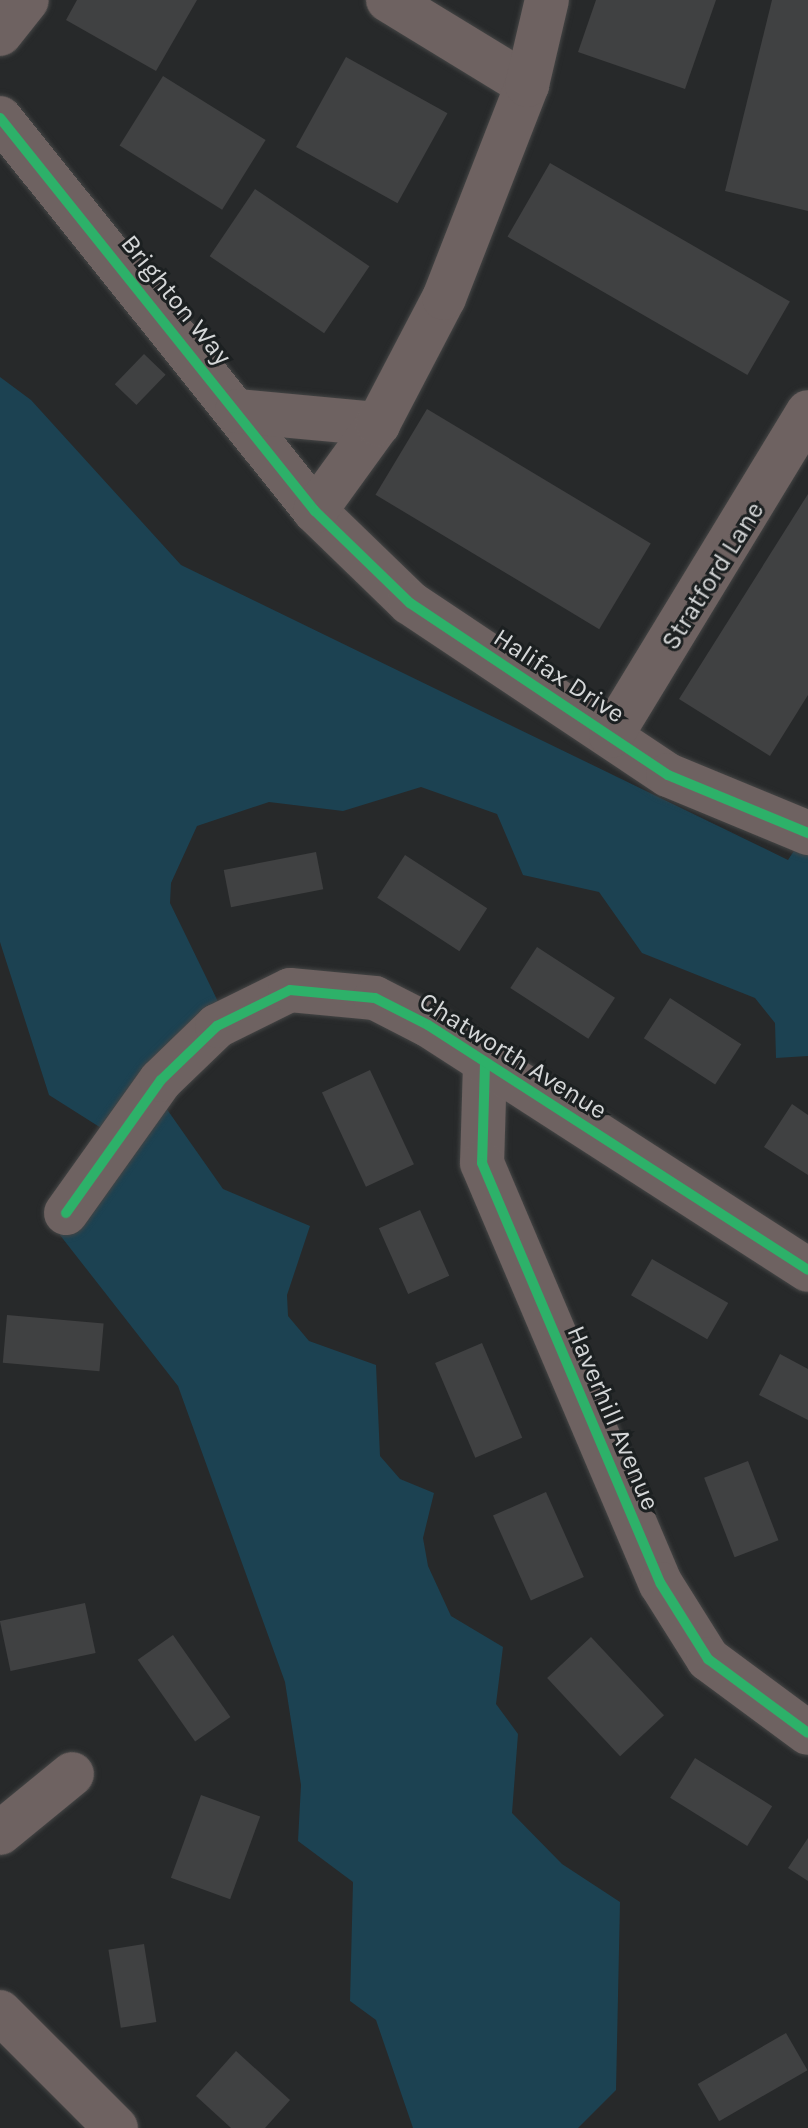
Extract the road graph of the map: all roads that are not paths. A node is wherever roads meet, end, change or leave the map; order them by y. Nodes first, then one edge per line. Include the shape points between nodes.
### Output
1 (27, 0) edge
2 (388, 0) edge
3 (547, 0) edge
4 (0, 34) edge
5 (527, 85) junction
6 (0, 118) edge
7 (237, 411) junction
8 (808, 412) edge
9 (378, 424) junction
10 (315, 511) junction
11 (611, 736) junction
12 (808, 833) edge
13 (485, 1064) junction
14 (66, 1213) dead end
15 (808, 1270) edge
16 (808, 1733) edge
17 (72, 1774) dead end
18 (0, 1833) edge
19 (0, 2012) edge
20 (116, 2128) edge

1 - 4 street
2 - 5 street
3 - 5 street
5 - 9 street via 444,298
6 - 7 street, Brighton Way
7 - 9 street
7 - 10 street, Brighton Way
8 - 11 street, Stratford Lane
9 - 10 street
10 - 11 street, Halifax Drive via 410,603
11 - 12 street, Halifax Drive via 668,775
13 - 14 street, Chatworth Avenue via 375,998 290,990 217,1026 161,1080
13 - 15 street, Chatworth Avenue
13 - 16 street, Haverhill Avenue via 482,1163 661,1584 708,1659
17 - 18 street
19 - 20 street

